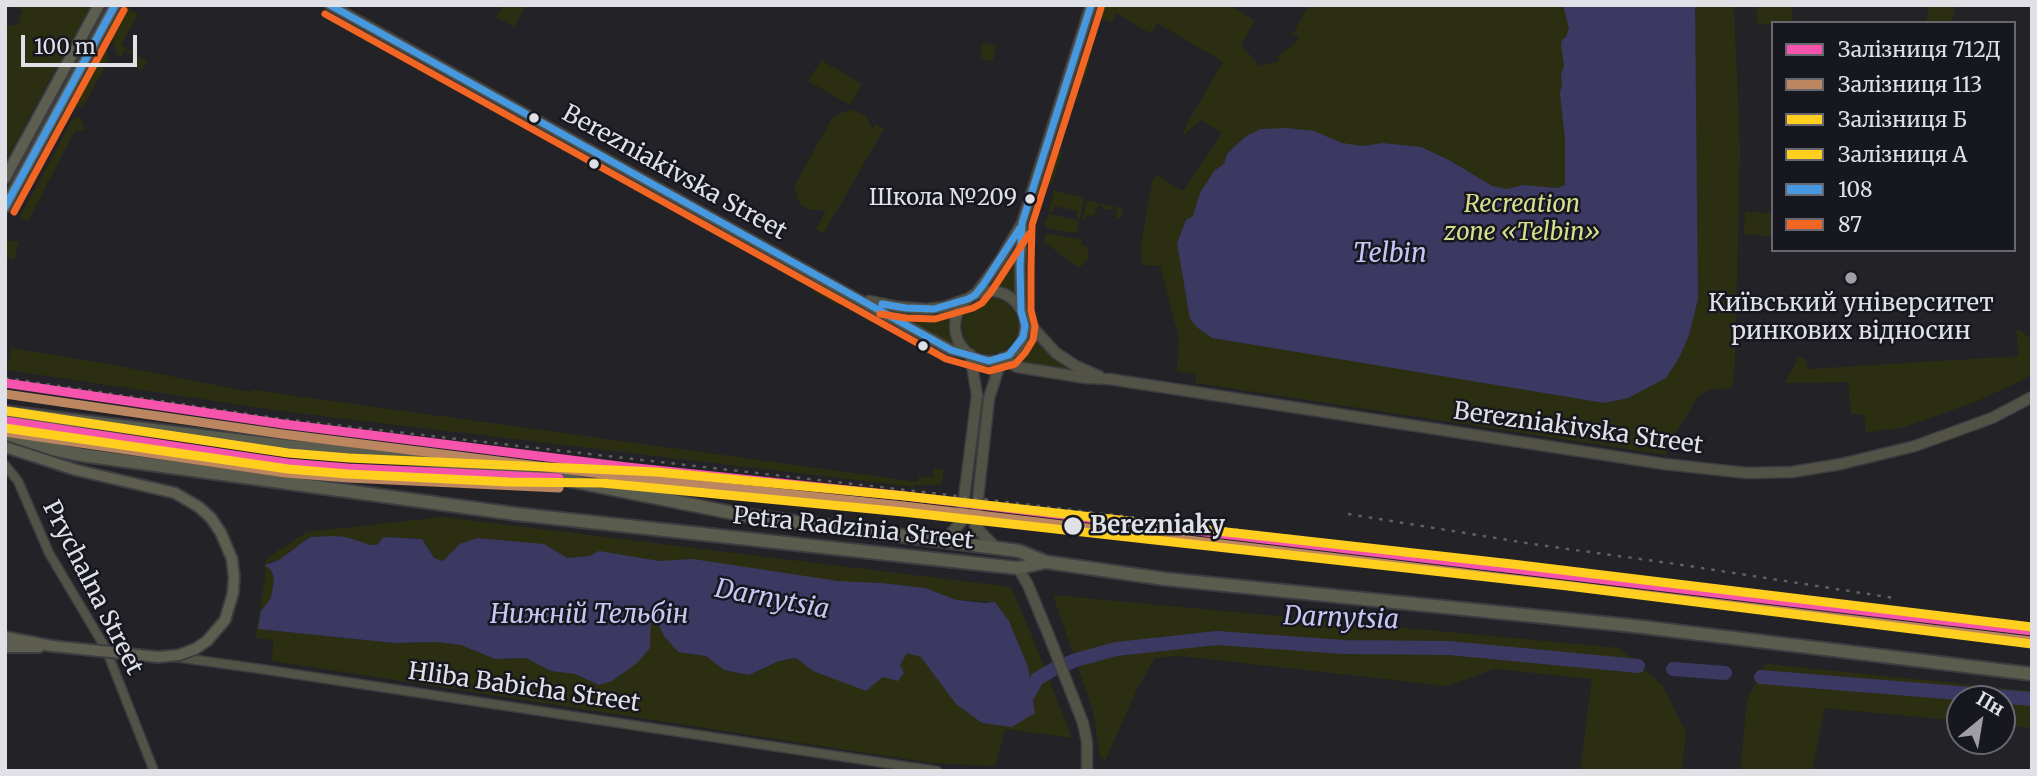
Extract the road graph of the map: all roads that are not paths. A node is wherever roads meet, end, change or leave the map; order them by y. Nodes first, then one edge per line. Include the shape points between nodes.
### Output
1 (99, 5) edge
2 (115, 5) edge
3 (330, 5) edge
4 (1091, 5) edge
5 (5, 178) edge
6 (5, 207) edge
7 (1022, 223) junction
8 (852, 296) junction
9 (971, 297) junction
10 (1022, 314) junction
11 (951, 350) junction
12 (970, 354) junction
13 (1002, 358) junction
14 (1017, 367) junction
15 (1109, 379) junction
16 (975, 382) junction
17 (991, 389) junction
18 (2032, 397) edge
19 (5, 412) edge
20 (5, 440) edge
21 (5, 447) edge
22 (5, 464) edge
23 (743, 515) junction
24 (740, 537) junction
25 (945, 540) junction
26 (996, 548) junction
27 (1046, 562) junction
28 (1018, 568) junction
29 (5, 637) edge
30 (5, 646) edge
31 (52, 646) junction
32 (106, 649) junction
33 (2032, 674) edge
34 (154, 771) edge
35 (937, 771) edge
36 (1087, 771) edge

1 - 5 main road
2 - 6 main road
3 - 8 street, Berezniakivska Street
4 - 7 street
7 - 9 street
7 - 10 street
8 - 9 street, Berezniakivska Street via 919,309 939,308
8 - 11 street, Berezniakivska Street
9 - 10 street via 1001,293
9 - 12 street via 960,309 955,326 959,342
10 - 13 street via 1020,344
10 - 15 street, Berezniakivska Street via 1056,353
11 - 12 street, Berezniakivska Street
11 - 16 street
12 - 13 street via 986,360
12 - 16 street
13 - 14 street, Berezniakivska Street
13 - 17 street
14 - 15 street, Berezniakivska Street
14 - 17 street via 1004,372
15 - 18 street, Berezniakivska Street via 1747,473 1792,472 1915,446 1992,418
16 - 25 street via 961,522
17 - 26 street via 975,526
19 - 23 main road, Petra Radzinia Street via 557,478
20 - 24 main road, Petra Radzinia Street via 516,514
21 - 31 main road, bridge via 76,470 175,493 211,518 232,559 233,593 228,612 217,630 195,649 158,657
22 - 32 street, Prychalna Street via 19,481 49,553
23 - 24 main road via 734,526
23 - 25 main road, Petra Radzinia Street
24 - 28 main road, Petra Radzinia Street
25 - 26 main road, Petra Radzinia Street
26 - 27 main road, Petra Radzinia Street
27 - 28 main road, Petra Radzinia Street
27 - 33 main road, Petra Radzinia Street
28 - 36 street via 1083,723
29 - 31 main road
30 - 31 main road
32 - 34 street, Prychalna Street
32 - 35 street, Hliba Babicha Street

